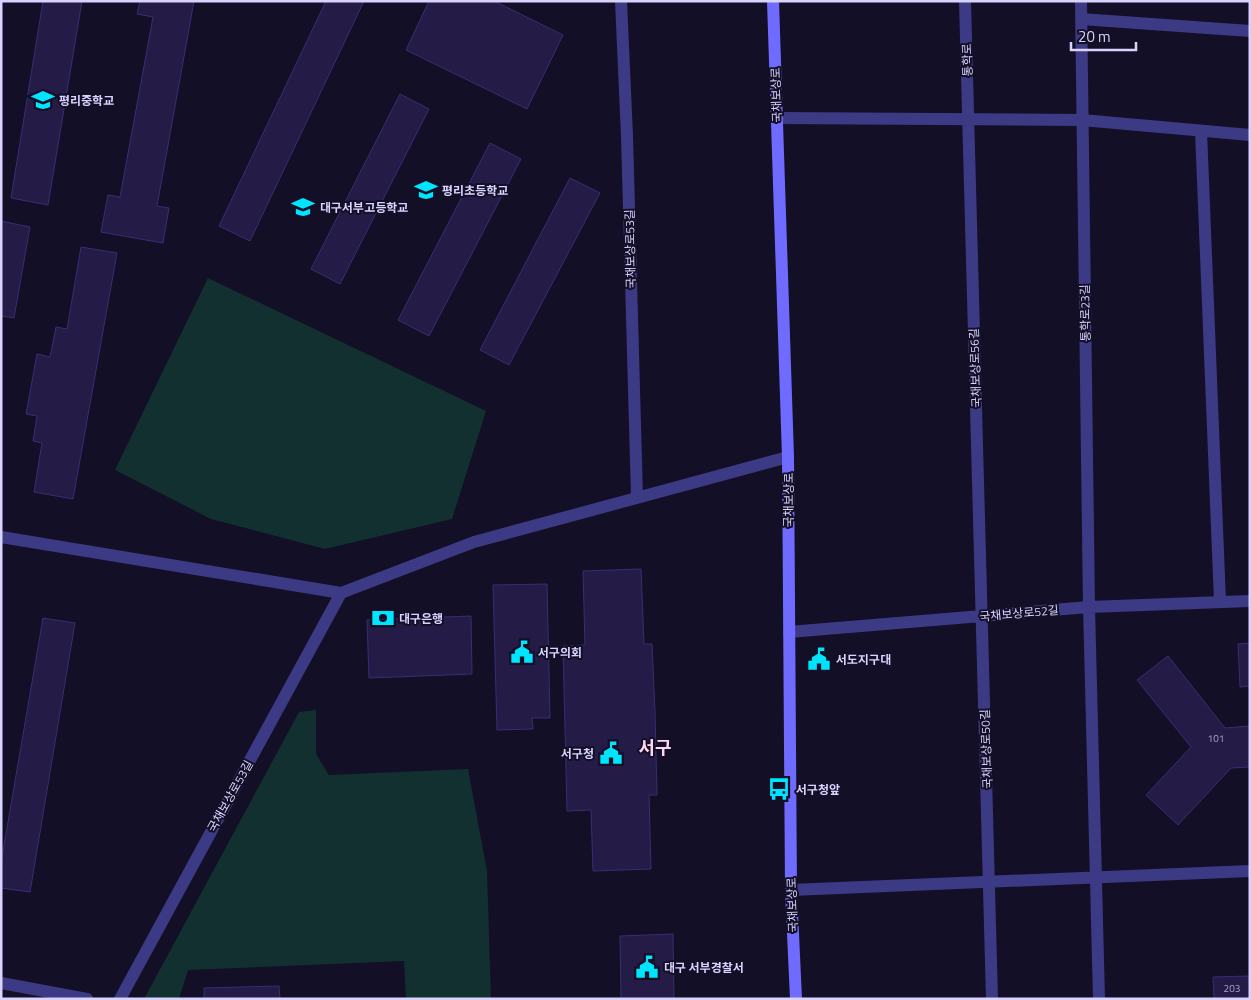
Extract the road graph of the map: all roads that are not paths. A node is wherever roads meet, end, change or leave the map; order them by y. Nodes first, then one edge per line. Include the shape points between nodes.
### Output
1 (621, 1) edge
2 (773, 1) edge
3 (965, 1) edge
4 (1081, 1) edge
5 (1081, 19) junction
6 (1250, 31) edge
7 (777, 118) junction
8 (968, 119) junction
9 (1082, 120) junction
10 (1201, 132) junction
11 (1250, 136) edge
12 (788, 457) junction
13 (637, 498) junction
14 (1, 537) edge
15 (341, 593) junction
16 (1250, 601) edge
17 (1220, 602) junction
18 (1089, 607) junction
19 (982, 616) junction
20 (789, 632) junction
21 (1250, 871) edge
22 (1096, 877) junction
23 (989, 882) junction
24 (791, 890) junction
25 (1, 983) edge
26 (86, 999) edge
27 (120, 999) edge
28 (796, 999) edge
29 (992, 999) edge
30 (1099, 999) edge

1 - 13 street, 국채보상로53길
2 - 7 main road, 국채보상로
3 - 8 street, 통학로
4 - 5 street, 통학로23길
5 - 6 street
5 - 9 street, 통학로23길
7 - 8 street
7 - 12 main road, 국채보상로
8 - 9 street
8 - 19 street, 국채보상로56길
9 - 10 street
9 - 18 street, 통학로23길
10 - 11 street
10 - 17 street
12 - 13 street
12 - 20 main road, 국채보상로
13 - 15 street via 474,542
14 - 15 street
15 - 27 street, 국채보상로53길
16 - 17 street, 국채보상로52길
17 - 18 street, 국채보상로52길
18 - 19 street, 국채보상로52길
18 - 22 street, 통학로23길
19 - 20 street, 국채보상로52길
19 - 23 street, 국채보상로50길
20 - 24 main road, 국채보상로
21 - 22 street
22 - 23 street
22 - 30 street
23 - 24 street
23 - 29 street, 국채보상로50길
24 - 28 main road, 국채보상로
25 - 26 street

